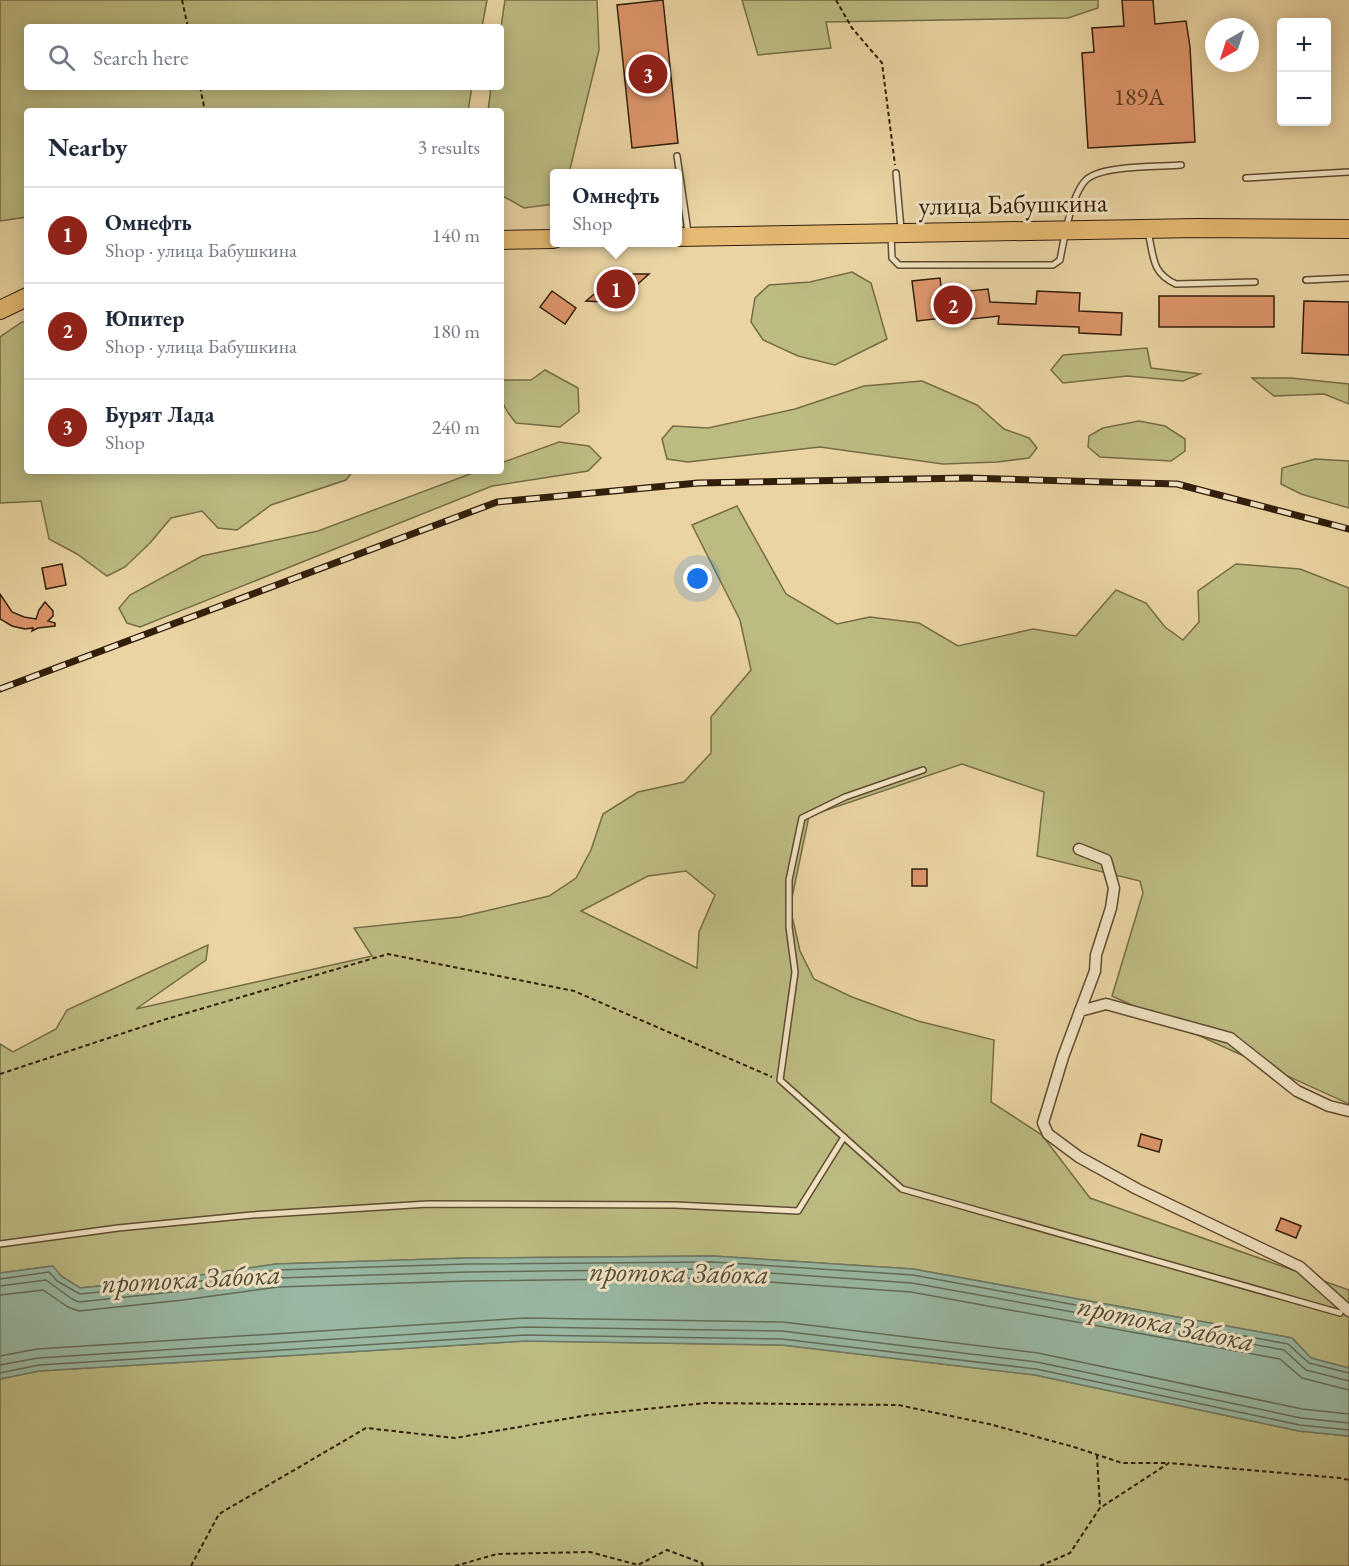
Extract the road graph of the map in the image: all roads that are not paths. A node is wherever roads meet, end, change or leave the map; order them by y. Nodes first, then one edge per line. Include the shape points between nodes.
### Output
1 (677, 156) dead end
2 (1181, 165) dead end
3 (678, 169) edge
4 (1349, 172) edge
5 (896, 173) road end
6 (1246, 178) dead end
7 (1148, 229) junction
8 (1349, 229) edge
9 (1065, 230) junction
10 (896, 233) junction
11 (683, 237) edge
12 (550, 239) edge
13 (504, 240) edge
14 (1349, 278) edge
15 (1306, 280) dead end
16 (1255, 282) dead end
17 (24, 298) edge
18 (0, 310) edge
19 (923, 771) dead end
20 (1079, 849) dead end
21 (1080, 1011) junction
22 (1349, 1111) edge
23 (844, 1137) junction
24 (0, 1244) edge
25 (1346, 1313) edge

1 - 3 lane
2 - 9 lane via 1102,171 1086,180
4 - 6 lane
5 - 10 lane
7 - 8 main road, улица Бабушкина
7 - 9 main road, улица Бабушкина
7 - 16 lane via 1157,271 1164,279 1176,284
9 - 10 main road, улица Бабушкина
9 - 10 lane via 1060,260 1053,265 899,265 892,258
10 - 11 main road, улица Бабушкина
12 - 13 main road
14 - 15 lane
17 - 18 main road
19 - 23 lane via 845,797 802,818 789,880 789,927 795,972 780,1080
20 - 21 street via 1106,860 1114,888 1095,971
21 - 22 street via 1106,1004 1230,1038 1297,1091
21 - 25 street via 1043,1123 1048,1134 1079,1157 1137,1189 1300,1267 1334,1295
23 - 24 lane via 798,1211 675,1205 429,1204 118,1227
23 - 25 lane via 902,1189

